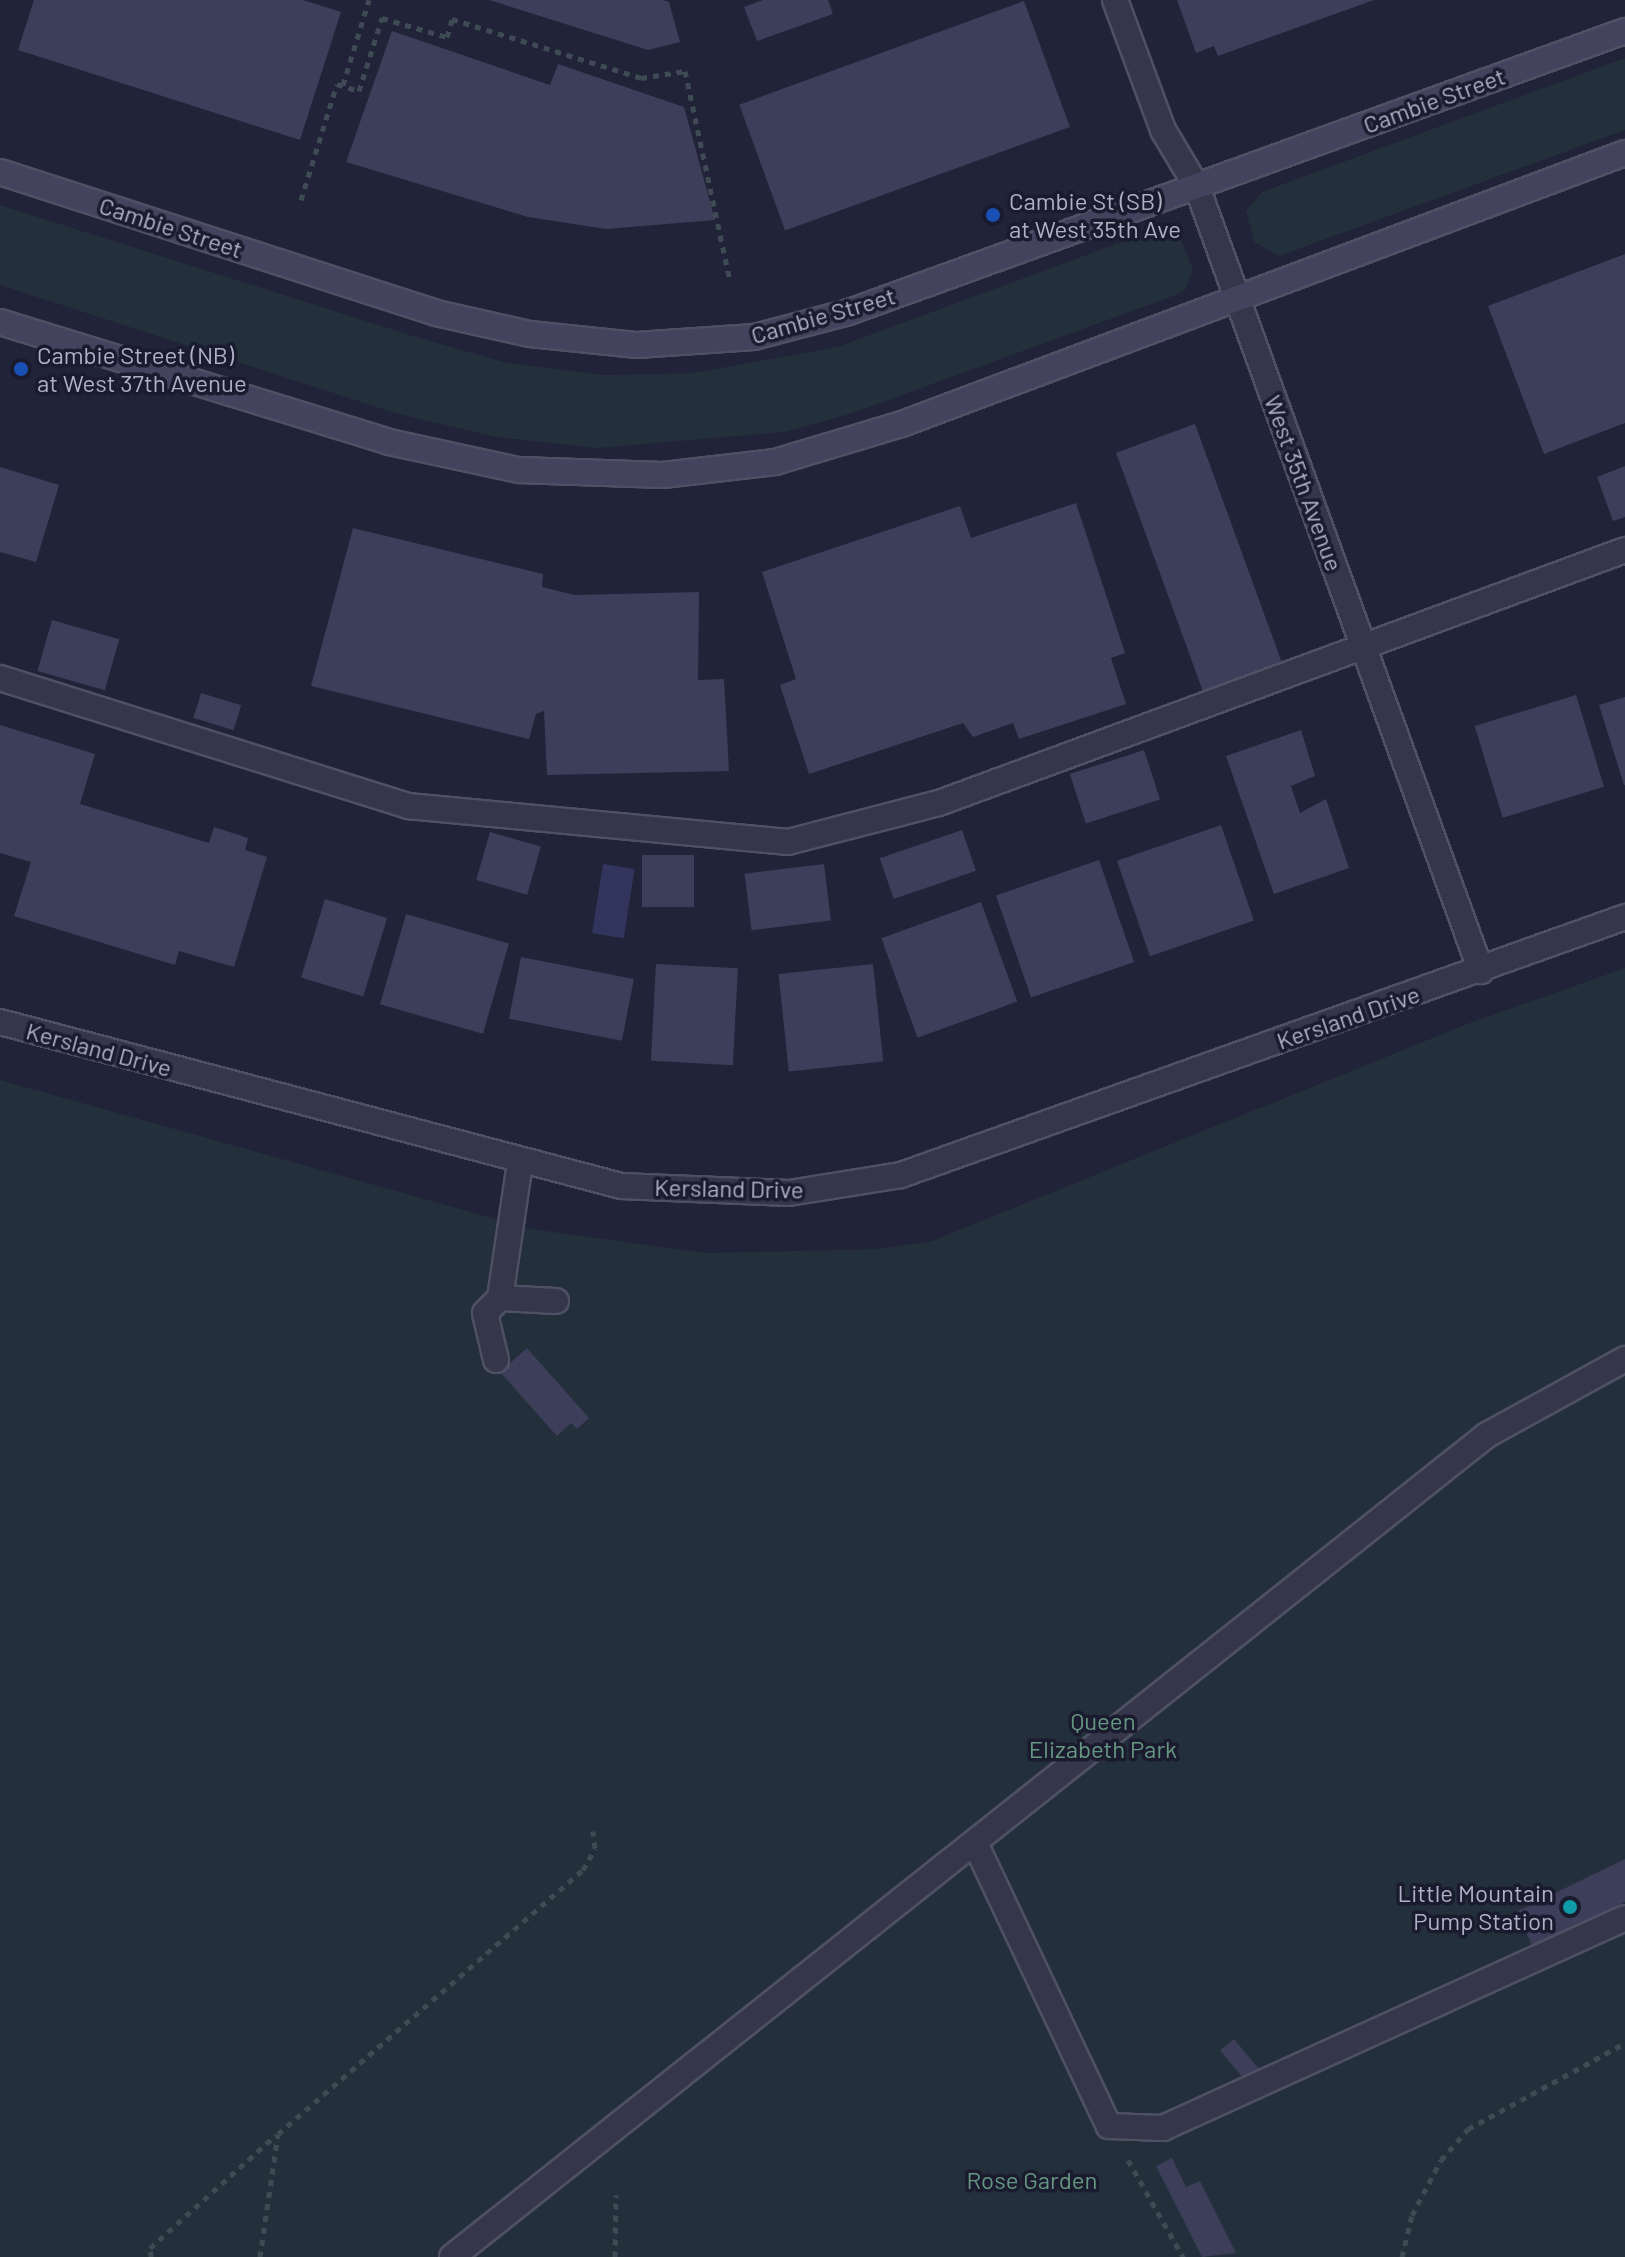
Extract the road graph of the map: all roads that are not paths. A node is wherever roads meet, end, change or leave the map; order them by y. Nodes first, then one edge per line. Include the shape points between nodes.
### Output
1 (1115, 0) edge
2 (1625, 31) edge
3 (1625, 153) edge
4 (0, 172) edge
5 (1197, 187) junction
6 (1237, 298) junction
7 (0, 322) edge
8 (1625, 550) edge
9 (1364, 648) junction
10 (0, 678) edge
11 (1625, 917) edge
12 (1481, 971) junction
13 (0, 1022) edge
14 (520, 1162) junction
15 (500, 1298) junction
16 (556, 1301) dead end
17 (1625, 1359) edge
18 (496, 1360) dead end
19 (975, 1843) junction
20 (1625, 1918) edge
21 (452, 2257) edge

1 - 5 street, West 35th Avenue via 1163,130
2 - 5 main road, Cambie Street
3 - 6 main road
4 - 5 main road, Cambie Street via 436,313 530,334 637,345 754,337 849,312
5 - 6 street, West 35th Avenue
6 - 7 main road via 902,424 775,462 663,475 519,470 389,442
6 - 9 street, West 35th Avenue
8 - 9 street
9 - 10 street via 939,803 788,842 408,806
9 - 12 street, West 35th Avenue
11 - 12 street, Kersland Drive
12 - 14 street, Kersland Drive via 901,1175 789,1193 621,1186
13 - 14 street, Kersland Drive
14 - 15 street
15 - 16 street
15 - 18 street via 485,1313
17 - 19 street via 1487,1435
19 - 20 street via 1109,2126 1163,2128 1372,2027 1534,1964
19 - 21 street

